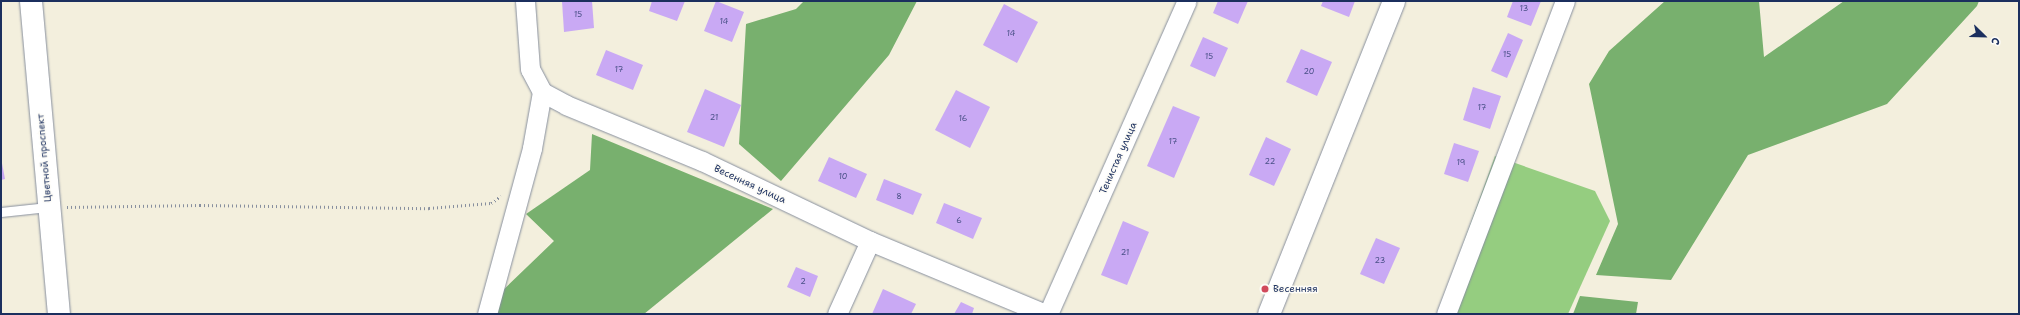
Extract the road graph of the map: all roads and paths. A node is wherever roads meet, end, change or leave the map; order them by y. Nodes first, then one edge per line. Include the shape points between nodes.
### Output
1 (31, 1) edge
2 (525, 1) edge
3 (1187, 1) edge
4 (1394, 1) edge
5 (1565, 1) edge
6 (542, 92) junction
7 (502, 194) dead end
8 (48, 207) junction
9 (1, 212) edge
10 (870, 241) junction
11 (58, 314) edge
12 (487, 314) edge
13 (837, 314) edge
14 (1046, 314) edge
15 (1269, 314) edge
16 (1446, 314) edge

1 - 8 street, Цветной проспект
2 - 6 street via 530,69
3 - 14 street, Тенистая улица via 1184,13
4 - 15 street
5 - 16 street
6 - 10 street, Весенняя улица via 566,105 702,161
6 - 12 street via 532,148
7 - 8 path via 491,203 429,208 200,205
8 - 9 lane
8 - 11 street, Цветной проспект
10 - 13 street
10 - 14 street, Весенняя улица

